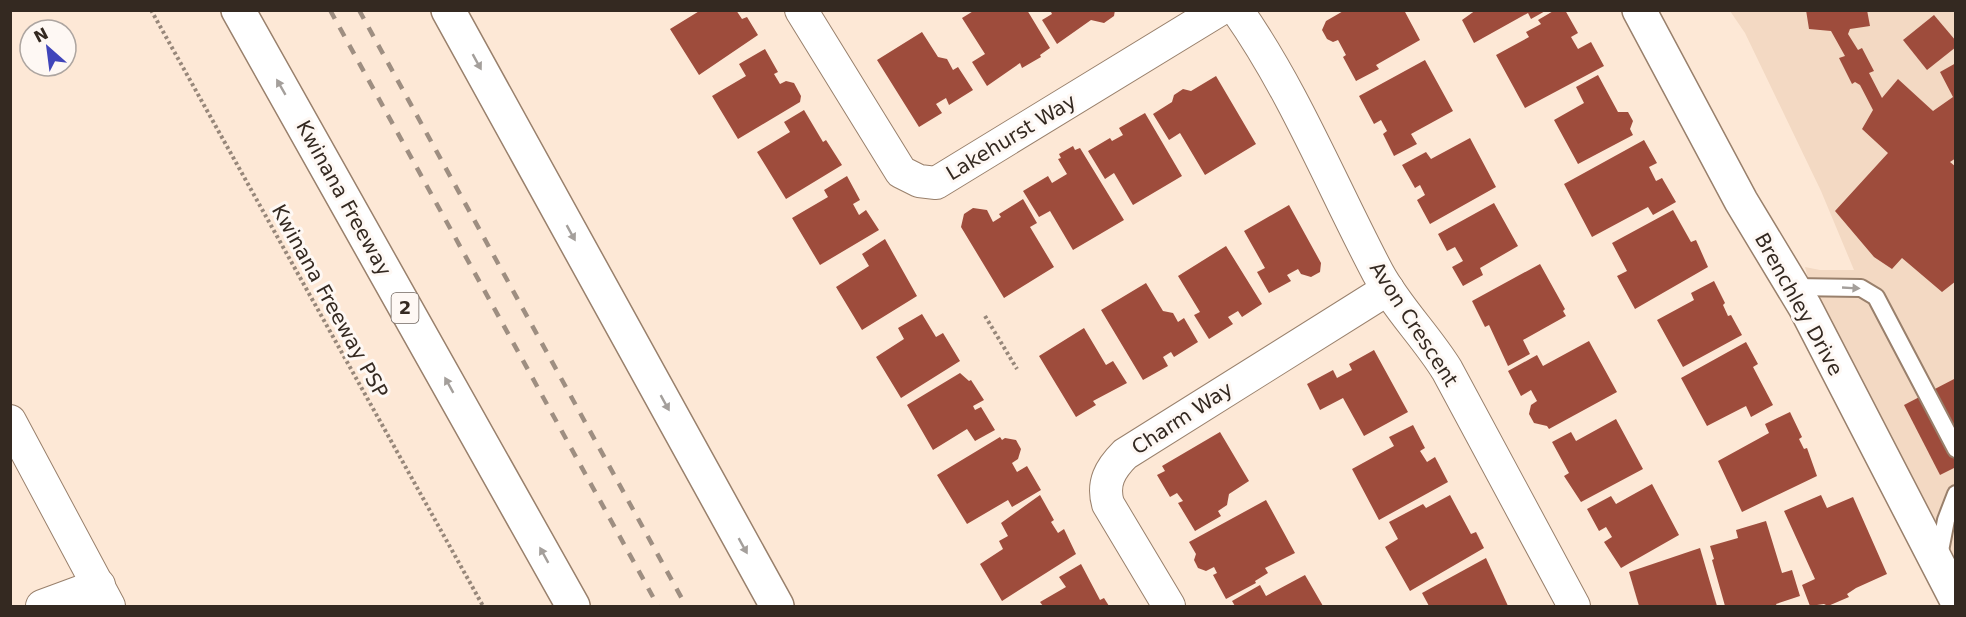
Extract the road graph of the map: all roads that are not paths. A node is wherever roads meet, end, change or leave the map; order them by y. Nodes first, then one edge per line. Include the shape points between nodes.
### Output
1 (238, 10) edge
2 (448, 10) edge
3 (801, 10) edge
4 (1219, 10) edge
5 (1237, 10) edge
6 (1639, 10) edge
7 (1793, 287) junction
8 (1388, 289) junction
9 (10, 421) edge
10 (1956, 449) edge
11 (1956, 494) edge
12 (1938, 569) junction
13 (104, 596) edge
14 (1956, 599) edge
15 (42, 606) edge
16 (573, 606) edge
17 (777, 606) edge
18 (1169, 606) edge
19 (1574, 606) edge

16 -> 1 main road, Kwinana Freeway / 2
2 -> 17 main road
3 - 4 street, Lakehurst Way via 901,172 936,183
5 - 8 street, Avon Crescent via 1270,62
6 - 7 main road, Brenchley Drive via 1741,201
7 -> 10 lane via 1861,288 1876,297
7 - 12 main road, Brenchley Drive
8 - 18 street, Charm Way via 1116,463 1106,486 1108,504
8 - 19 street, Avon Crescent via 1447,370
9 - 13 street
11 - 12 lane via 1940,544
12 - 14 main road, Brenchley Drive
13 - 15 street

